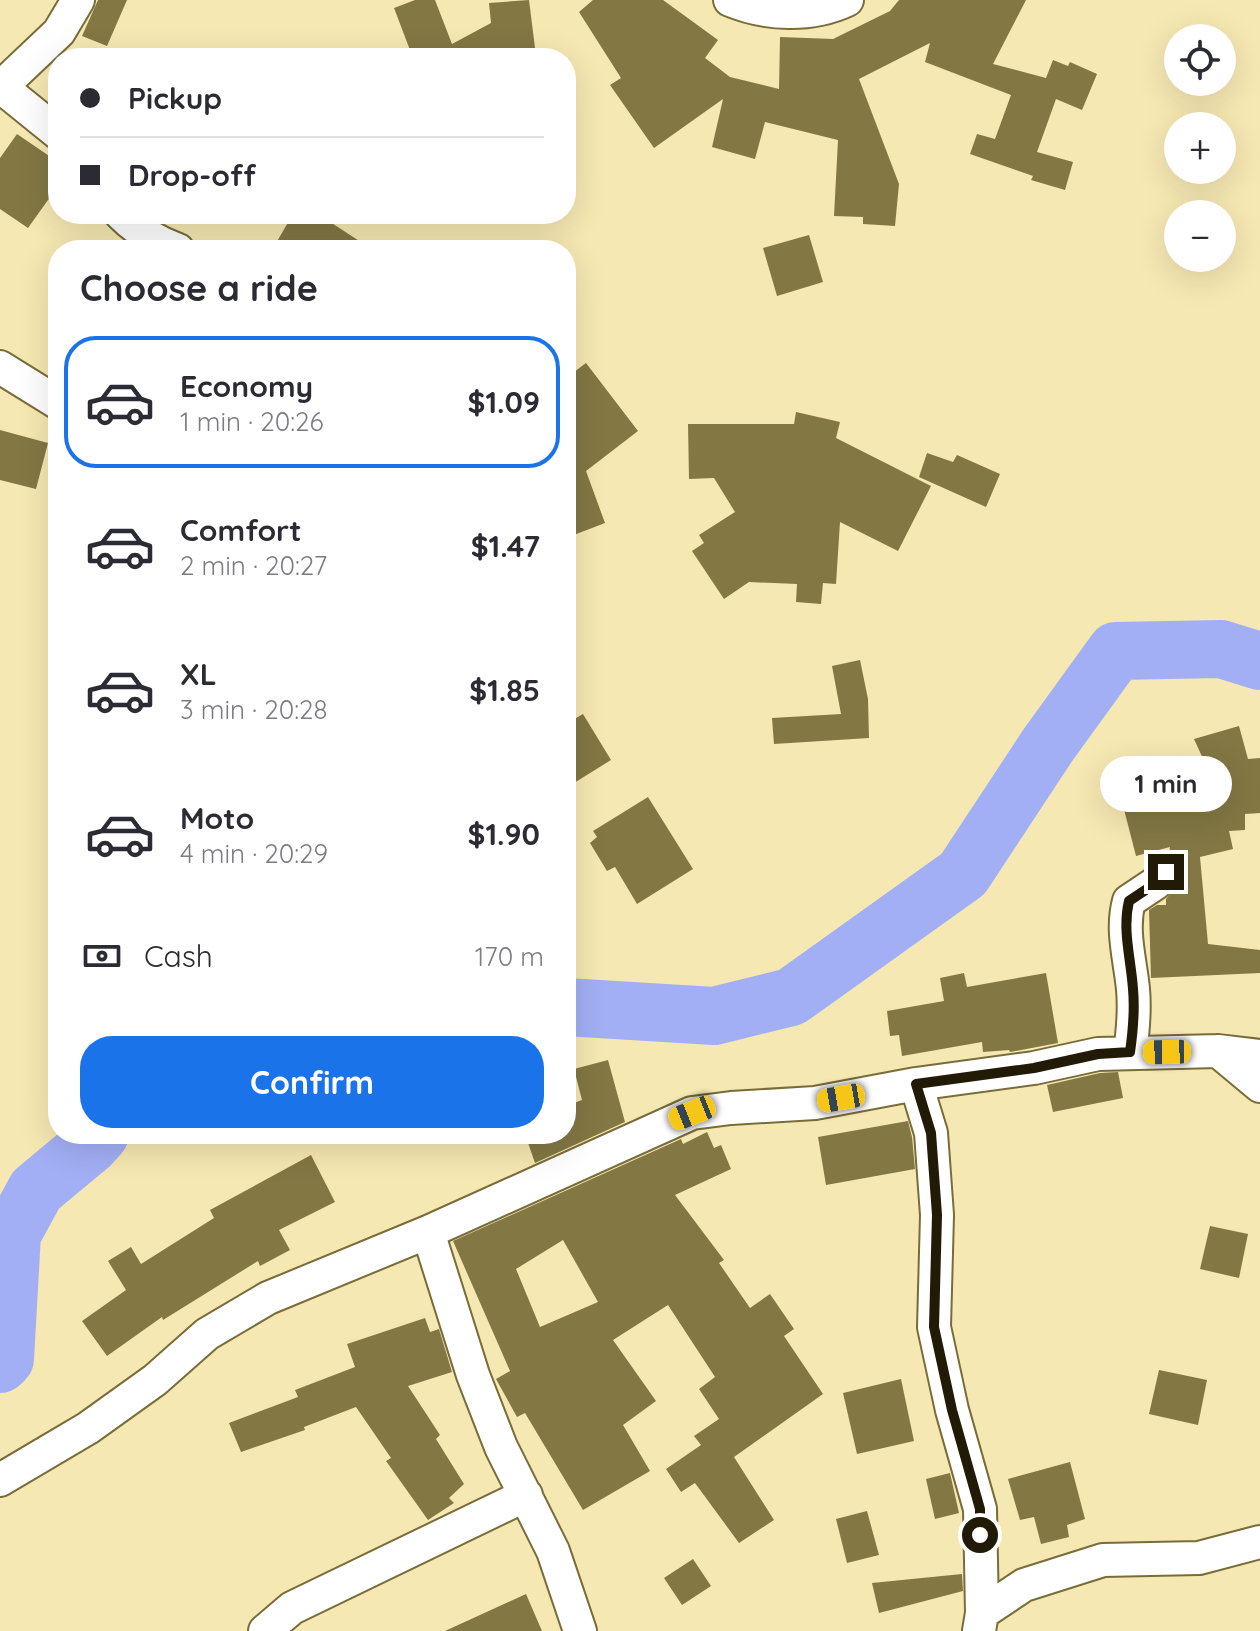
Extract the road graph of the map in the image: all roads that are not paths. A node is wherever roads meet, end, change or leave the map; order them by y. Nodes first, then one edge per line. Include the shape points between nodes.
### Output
1 (78, 0) edge
2 (730, 0) edge
3 (847, 0) edge
4 (2, 84) edge
5 (48, 124) edge
6 (131, 224) edge
7 (155, 240) edge
8 (0, 367) edge
9 (48, 397) edge
10 (1166, 872) dead end
11 (1218, 1051) junction
12 (1130, 1052) junction
13 (1260, 1056) edge
14 (916, 1084) junction
15 (1260, 1086) edge
16 (428, 1232) junction
17 (0, 1480) edge
18 (526, 1495) junction
19 (1260, 1542) edge
20 (981, 1622) edge
21 (265, 1631) edge
22 (580, 1631) edge

1 - 4 street via 59,32
2 - 3 street via 780,12 830,8
4 - 5 street
6 - 7 street
8 - 9 street
10 - 12 street via 1129,901 1125,918 1133,990
11 - 12 street
11 - 13 street
11 - 15 street
12 - 14 street
14 - 16 street via 815,1103 692,1113
14 - 20 street via 931,1133 937,1215 934,1327 980,1509
16 - 17 street via 268,1298 207,1334 88,1428
16 - 18 street via 473,1375
18 - 21 street via 292,1608
18 - 22 street via 553,1551
19 - 20 street via 1199,1558 1103,1560 1024,1585

